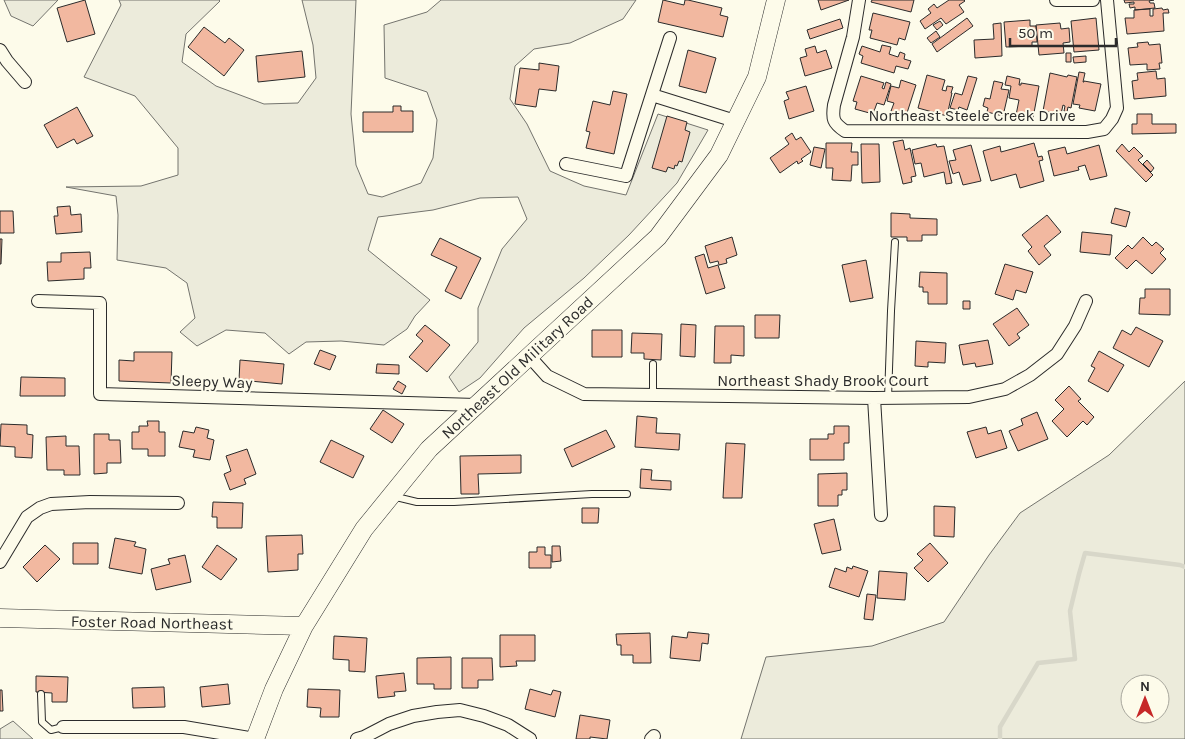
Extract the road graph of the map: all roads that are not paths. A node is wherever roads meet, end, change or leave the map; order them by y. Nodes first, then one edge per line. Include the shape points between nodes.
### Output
1 (776, 0) edge
2 (859, 0) edge
3 (1056, 0) edge
4 (1093, 0) edge
5 (1107, 0) edge
6 (670, 38) dead end
7 (0, 50) edge
8 (25, 82) dead end
9 (652, 95) junction
10 (736, 121) junction
11 (566, 164) dead end
12 (895, 242) dead end
13 (1086, 301) dead end
14 (38, 302) dead end
15 (529, 356) junction
16 (653, 364) dead end
17 (652, 395) junction
18 (874, 398) junction
19 (888, 398) junction
20 (476, 405) junction
21 (627, 494) dead end
22 (391, 496) junction
23 (178, 503) dead end
24 (881, 515) dead end
25 (0, 562) edge
26 (0, 618) edge
27 (304, 626) junction
28 (42, 694) dead end
29 (63, 727) joint
30 (256, 739) edge
31 (357, 739) edge
32 (530, 739) edge

1 - 10 street, Northeast Old Military Road via 757,76
2 - 5 street, Northeast Steele Creek Drive via 853,37 834,105 836,124 845,131 1087,132 1104,129 1117,108
3 - 4 street
6 - 9 street
7 - 8 street
9 - 10 street
9 - 11 street via 626,176
10 - 15 street, Northeast Old Military Road via 719,155 658,237
12 - 19 lane
13 - 19 street, Northeast Shady Brook Court via 1057,354 1005,389 969,397
14 - 20 street, Sleepy Way via 100,303 100,394
15 - 17 street, Northeast Shady Brook Court via 547,376 584,394
15 - 20 street, Northeast Old Military Road
16 - 17 lane
17 - 18 street, Northeast Shady Brook Court
18 - 19 street, Northeast Shady Brook Court
18 - 24 street
20 - 22 street, Northeast Old Military Road via 429,449
21 - 22 lane via 454,502 418,502
22 - 27 street, Northeast Old Military Road via 364,530
23 - 25 street via 52,504 27,517
26 - 27 street, Foster Road Northeast
27 - 30 street, Northeast Old Military Road via 274,689
28 - 29 lane via 42,722 50,730
29 - 30 street via 184,727
31 - 32 street via 413,716 460,710 508,725

